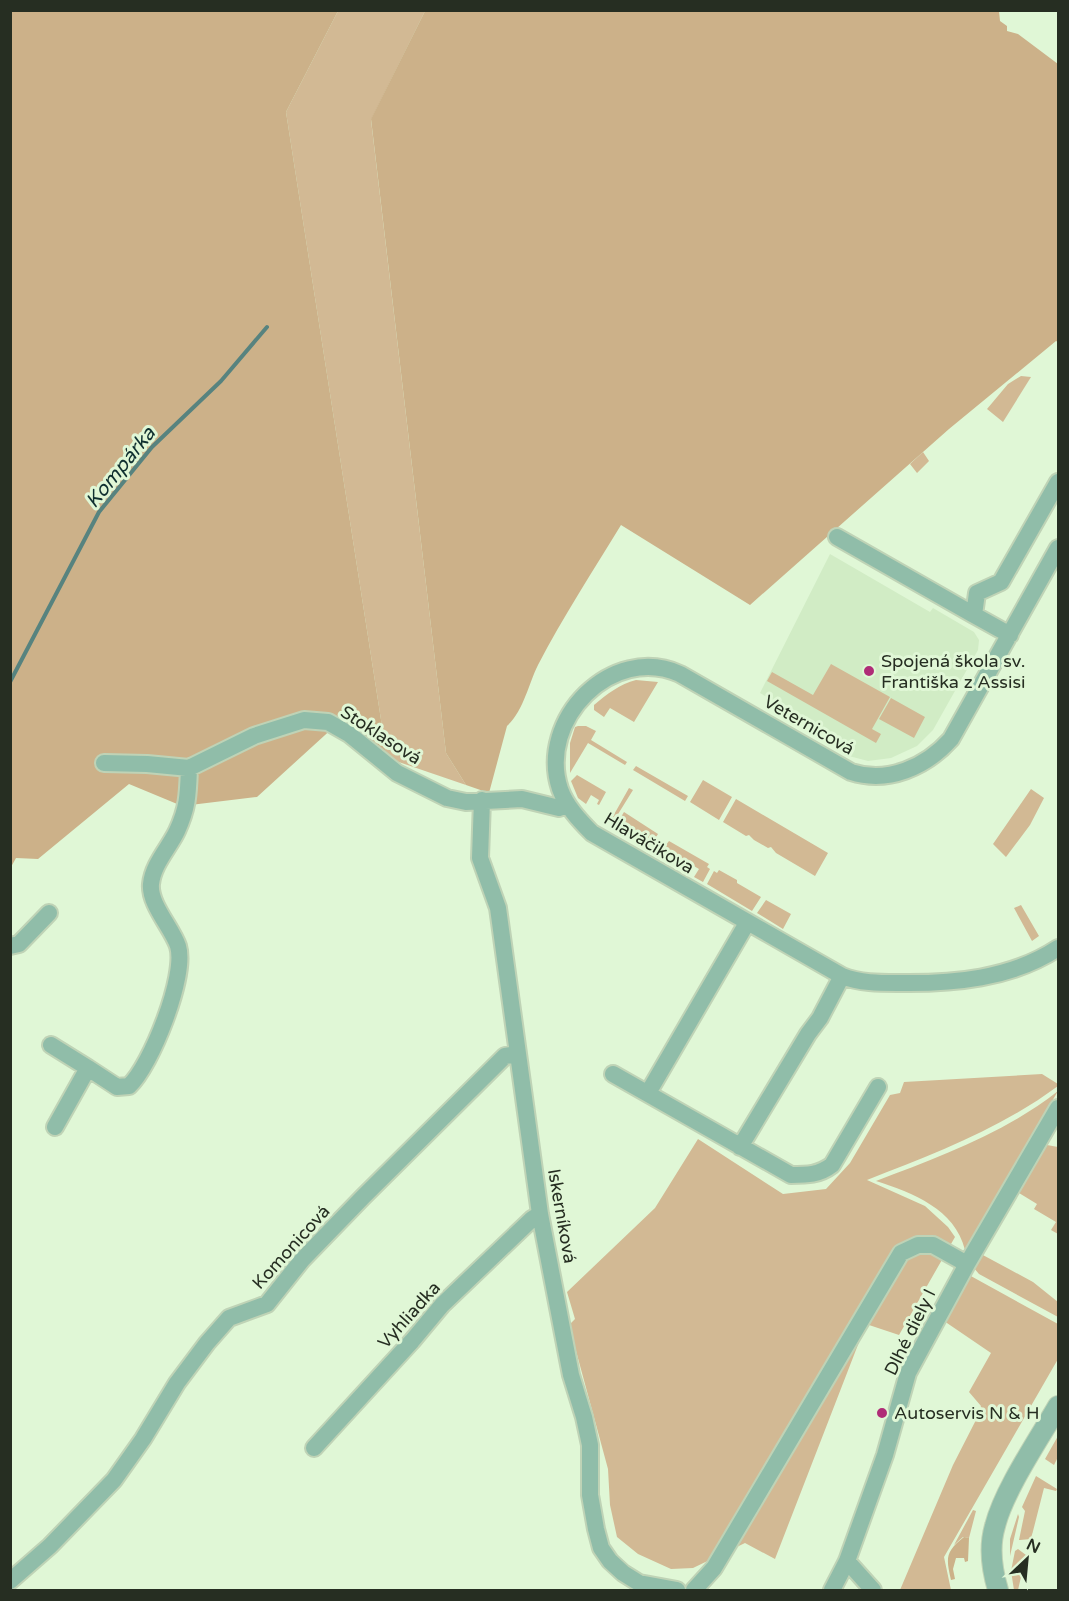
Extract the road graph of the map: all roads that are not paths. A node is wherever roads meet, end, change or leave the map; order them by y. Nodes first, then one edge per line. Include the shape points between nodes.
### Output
1 (1059, 482) edge
2 (837, 537) dead end
3 (1059, 548) edge
4 (974, 615) junction
5 (1007, 640) junction
6 (559, 737) joint
7 (105, 763) dead end
8 (189, 768) junction
9 (482, 800) junction
10 (567, 805) junction
11 (49, 913) dead end
12 (747, 923) junction
13 (10, 946) edge
14 (1059, 948) edge
15 (842, 976) junction
16 (51, 1045) dead end
17 (517, 1054) junction
18 (87, 1068) junction
19 (614, 1074) dead end
20 (878, 1087) dead end
21 (648, 1094) junction
22 (1059, 1108) edge
23 (56, 1127) dead end
24 (740, 1147) junction
25 (540, 1214) junction
26 (967, 1264) junction
27 (1059, 1406) edge
28 (314, 1448) dead end
29 (846, 1561) junction
30 (10, 1581) edge
31 (677, 1590) edge
32 (694, 1590) edge
33 (832, 1590) edge
34 (873, 1590) edge
35 (998, 1590) edge

1 - 4 street via 1001,582 977,592
2 - 4 street
3 - 5 street, Veternicová
4 - 5 street
5 - 6 street, Veternicová via 951,739 934,756 889,775 864,776 852,772 680,674 649,666 619,671 598,684 570,713
6 - 10 street, Hlaváčikova via 557,777
7 - 8 street
8 - 9 street, Stoklasová via 254,736 304,720 328,722 397,773 447,798
8 - 18 street via 187,805 150,886 181,957 173,994 156,1043 139,1077 129,1086 117,1087
9 - 10 street, Stoklasová via 522,799 559,808
9 - 17 street, Iskerníková via 480,858 498,908
10 - 12 street, Hlaváčikova via 597,837
11 - 13 street via 19,945
12 - 15 street, Hlaváčikova
12 - 21 street
14 - 15 street, Hlaváčikova via 1016,969 965,980 885,983
15 - 24 street
16 - 18 street
17 - 25 street, Iskerníková
17 - 30 street, Komonicová via 506,1056 419,1141 302,1260 267,1304 229,1318 177,1383 114,1480
18 - 23 street
19 - 21 street
20 - 24 street via 824,1172 791,1175
21 - 24 street
22 - 26 street, Dlhé diely I
25 - 28 street, Vyhliadka via 442,1305
25 - 31 street, Iskerníková via 571,1375 590,1445 590,1495 601,1548 623,1573 639,1583
26 - 29 street, Dlhé diely I via 908,1373 885,1455
26 - 32 street via 933,1245 918,1245 901,1253 714,1568
27 - 35 street via 994,1527 993,1569
29 - 33 street, Dlhé diely I
29 - 34 street

